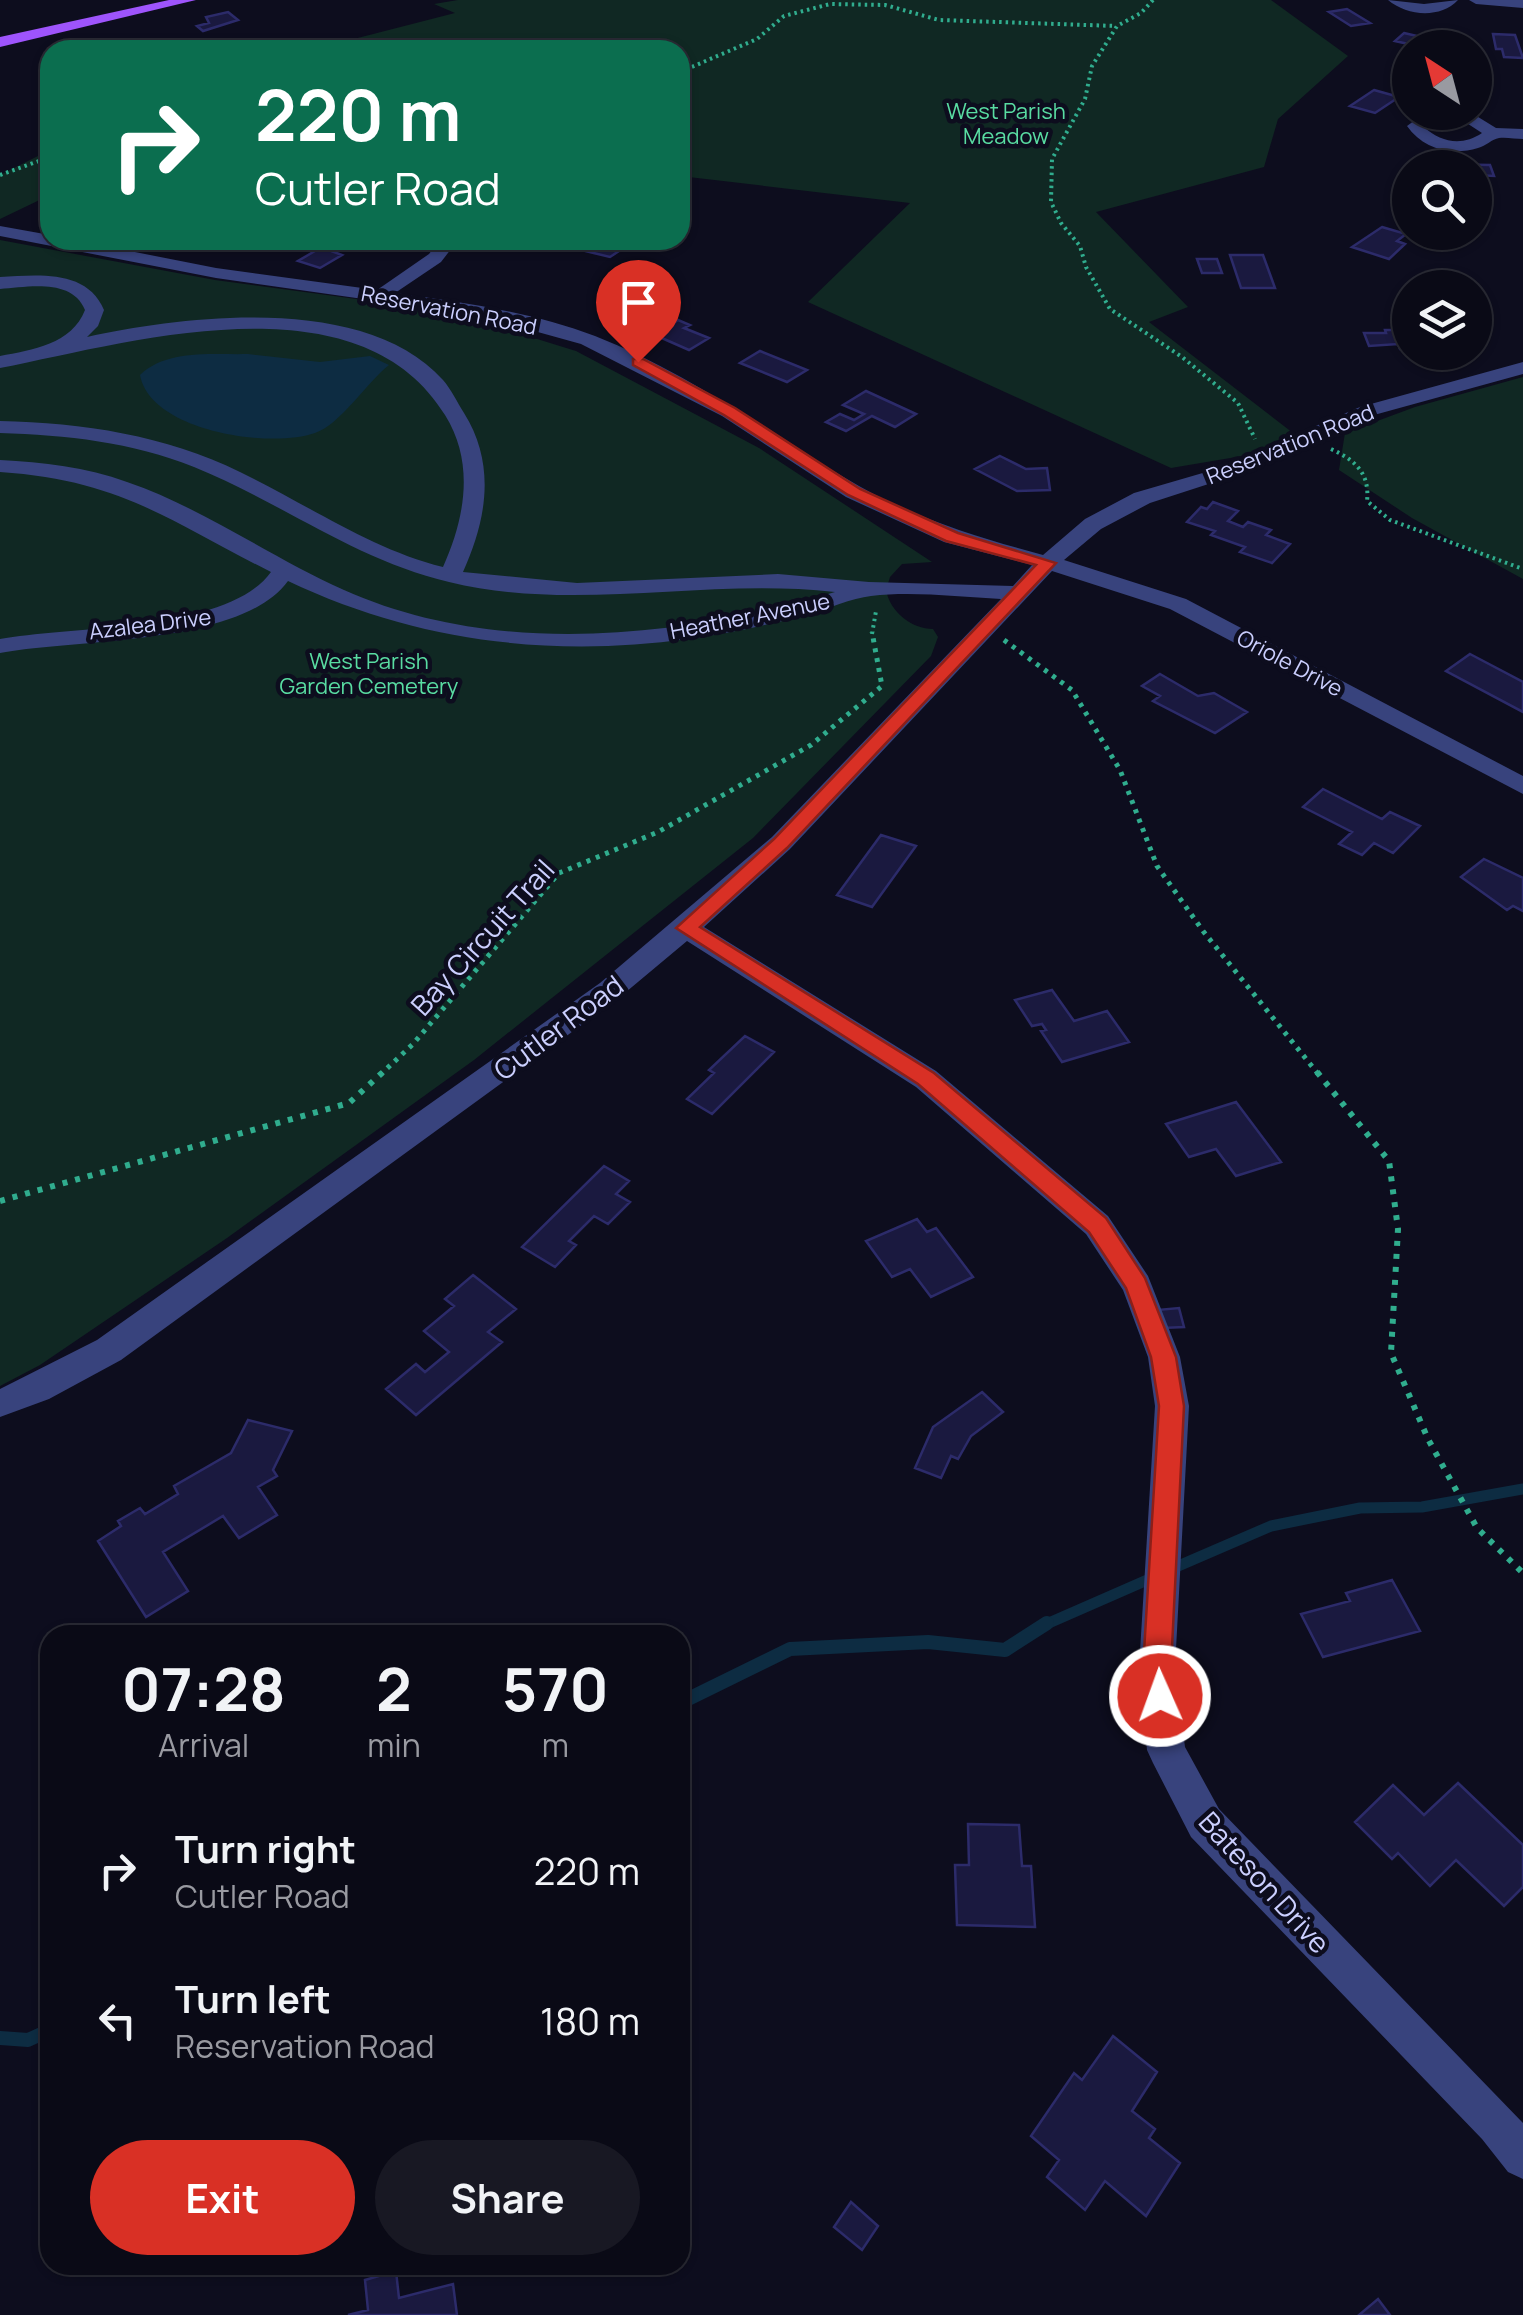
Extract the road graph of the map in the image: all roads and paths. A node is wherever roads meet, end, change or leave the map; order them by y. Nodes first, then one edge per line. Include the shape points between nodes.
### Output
1 (189, 0) edge
2 (1152, 0) edge
3 (1395, 0) edge
4 (1452, 0) edge
5 (1476, 0) edge
6 (1523, 4) edge
7 (1117, 26) junction
8 (1098, 28) junction
9 (1108, 36) junction
10 (0, 42) edge
11 (690, 67) edge
12 (1491, 133) dead end
13 (1523, 134) edge
14 (40, 161) edge
15 (0, 174) edge
16 (0, 231) edge
17 (40, 239) edge
18 (95, 250) edge
19 (442, 250) edge
20 (0, 283) edge
21 (383, 296) junction
22 (52, 351) junction
23 (0, 362) edge
24 (1523, 368) edge
25 (0, 427) edge
26 (1292, 445) junction
27 (0, 466) edge
28 (1047, 563) junction
29 (1523, 569) edge
30 (284, 570) junction
31 (450, 576) junction
32 (1020, 593) junction
33 (874, 597) junction
34 (987, 628) junction
35 (0, 646) edge
36 (1523, 786) edge
37 (686, 928) junction
38 (0, 1201) edge
39 (0, 1403) edge
40 (1523, 1573) edge
41 (1523, 2157) edge

1 - 10 main road
2 - 7 path
3 - 4 street via 1432,8
5 - 6 street
7 - 8 path
7 - 9 path
8 - 9 path
8 - 11 path via 940,20 885,5 830,4 784,16 758,39
9 - 26 path via 1085,99 1052,159 1051,202 1110,308 1238,403 1253,439
12 - 13 street
14 - 15 path
16 - 17 street, Reservation Road
18 - 21 street, Reservation Road
19 - 21 street via 434,262 394,280
20 - 22 street via 66,284 95,302 90,328
21 - 28 street, Reservation Road via 477,310 588,340 730,412 854,492 952,537
22 - 23 street
22 - 31 street via 169,326 261,323 312,328 392,352 440,388 468,439 475,468 472,527
24 - 26 street, Reservation Road via 1367,411
25 - 31 street, Heather Avenue via 112,435 193,459 327,530
26 - 28 street, Reservation Road via 1142,498 1093,524
26 - 29 path via 1336,450 1363,468 1370,484 1367,501 1390,520
27 - 30 street, Heather Avenue via 119,486
28 - 32 street, Cutler Road
28 - 36 street, Oriole Drive via 1178,604
30 - 33 street, Heather Avenue via 392,616 553,638 694,630
30 - 35 street, Azalea Drive via 260,599 211,619
31 - 33 street, Heather Avenue via 550,592 779,581
32 - 33 street
32 - 34 street, Cutler Road
33 - 38 path, Bay Circuit Trail via 871,627 882,686 811,745 658,832 560,873 414,1044 349,1104
34 - 37 street, Cutler Road via 780,843
34 - 40 path via 1072,690 1120,770 1157,866 1389,1161 1398,1229 1391,1354 1477,1528
37 - 39 street, Cutler Road via 610,990 109,1350
37 - 41 street, Bateson Drive via 926,1079 1098,1225 1137,1285 1164,1357 1172,1406 1157,1668 1166,1750 1205,1823

